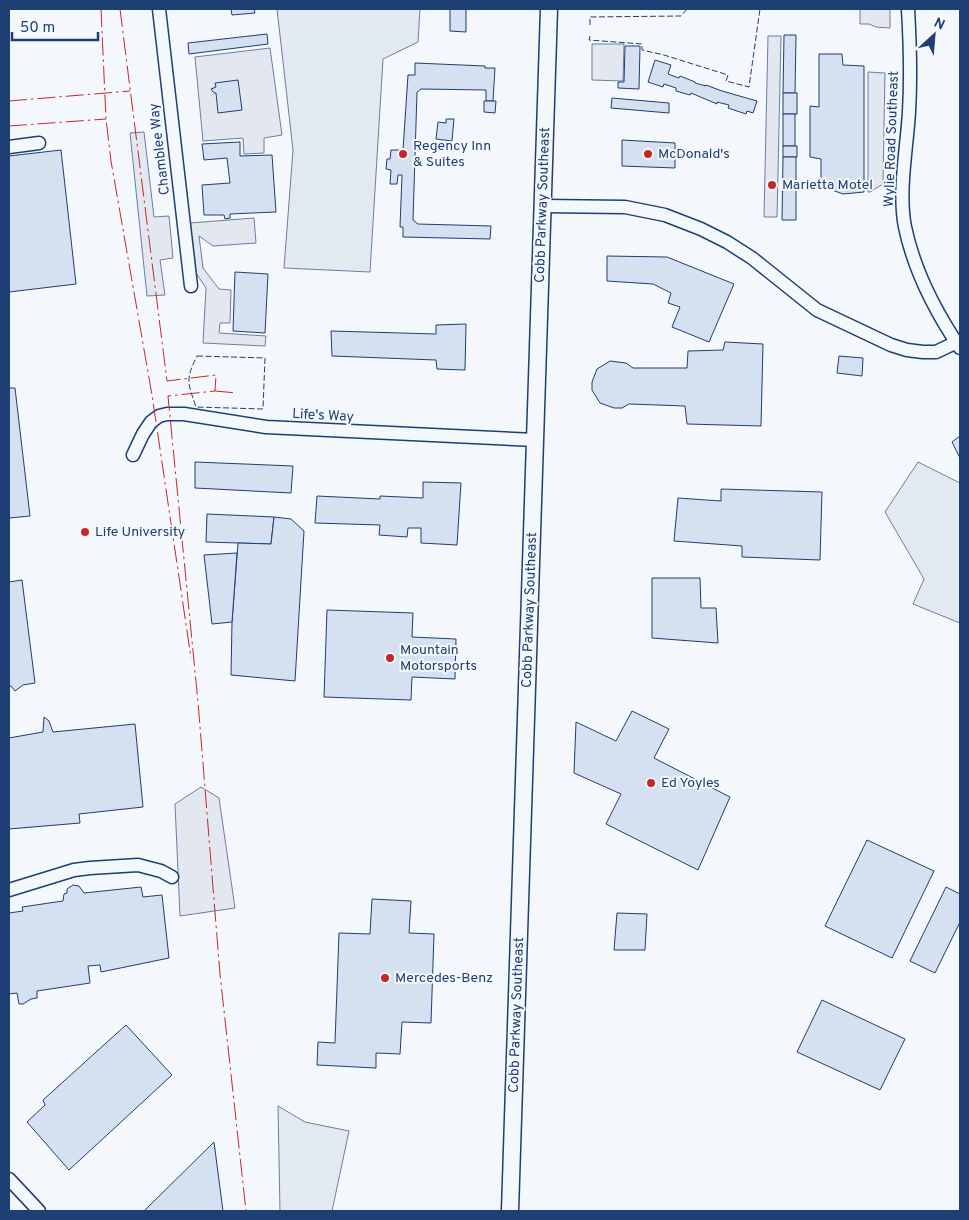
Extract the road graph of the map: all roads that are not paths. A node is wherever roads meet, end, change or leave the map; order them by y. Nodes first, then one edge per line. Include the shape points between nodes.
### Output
1 (159, 9) edge
2 (549, 9) edge
3 (908, 9) edge
4 (39, 143) dead end
5 (9, 147) edge
6 (544, 206) junction
7 (190, 286) dead end
8 (958, 345) edge
9 (535, 440) junction
10 (133, 455) dead end
11 (172, 877) dead end
12 (9, 890) edge
13 (9, 1179) edge
14 (39, 1211) edge
15 (510, 1211) edge

1 - 7 street, Chamblee Way
2 - 6 main road, Cobb Parkway Southeast
3 - 8 street, Wylie Road Southeast via 910,76 905,225 918,273
4 - 5 street
6 - 8 street via 625,207 665,215 727,242 817,310 891,345 923,352 936,352
6 - 9 main road, Cobb Parkway Southeast
9 - 10 street, Life's Way via 266,428 176,414 163,415 151,422
9 - 15 main road, Cobb Parkway Southeast
11 - 12 street via 138,865 90,868
13 - 14 street

